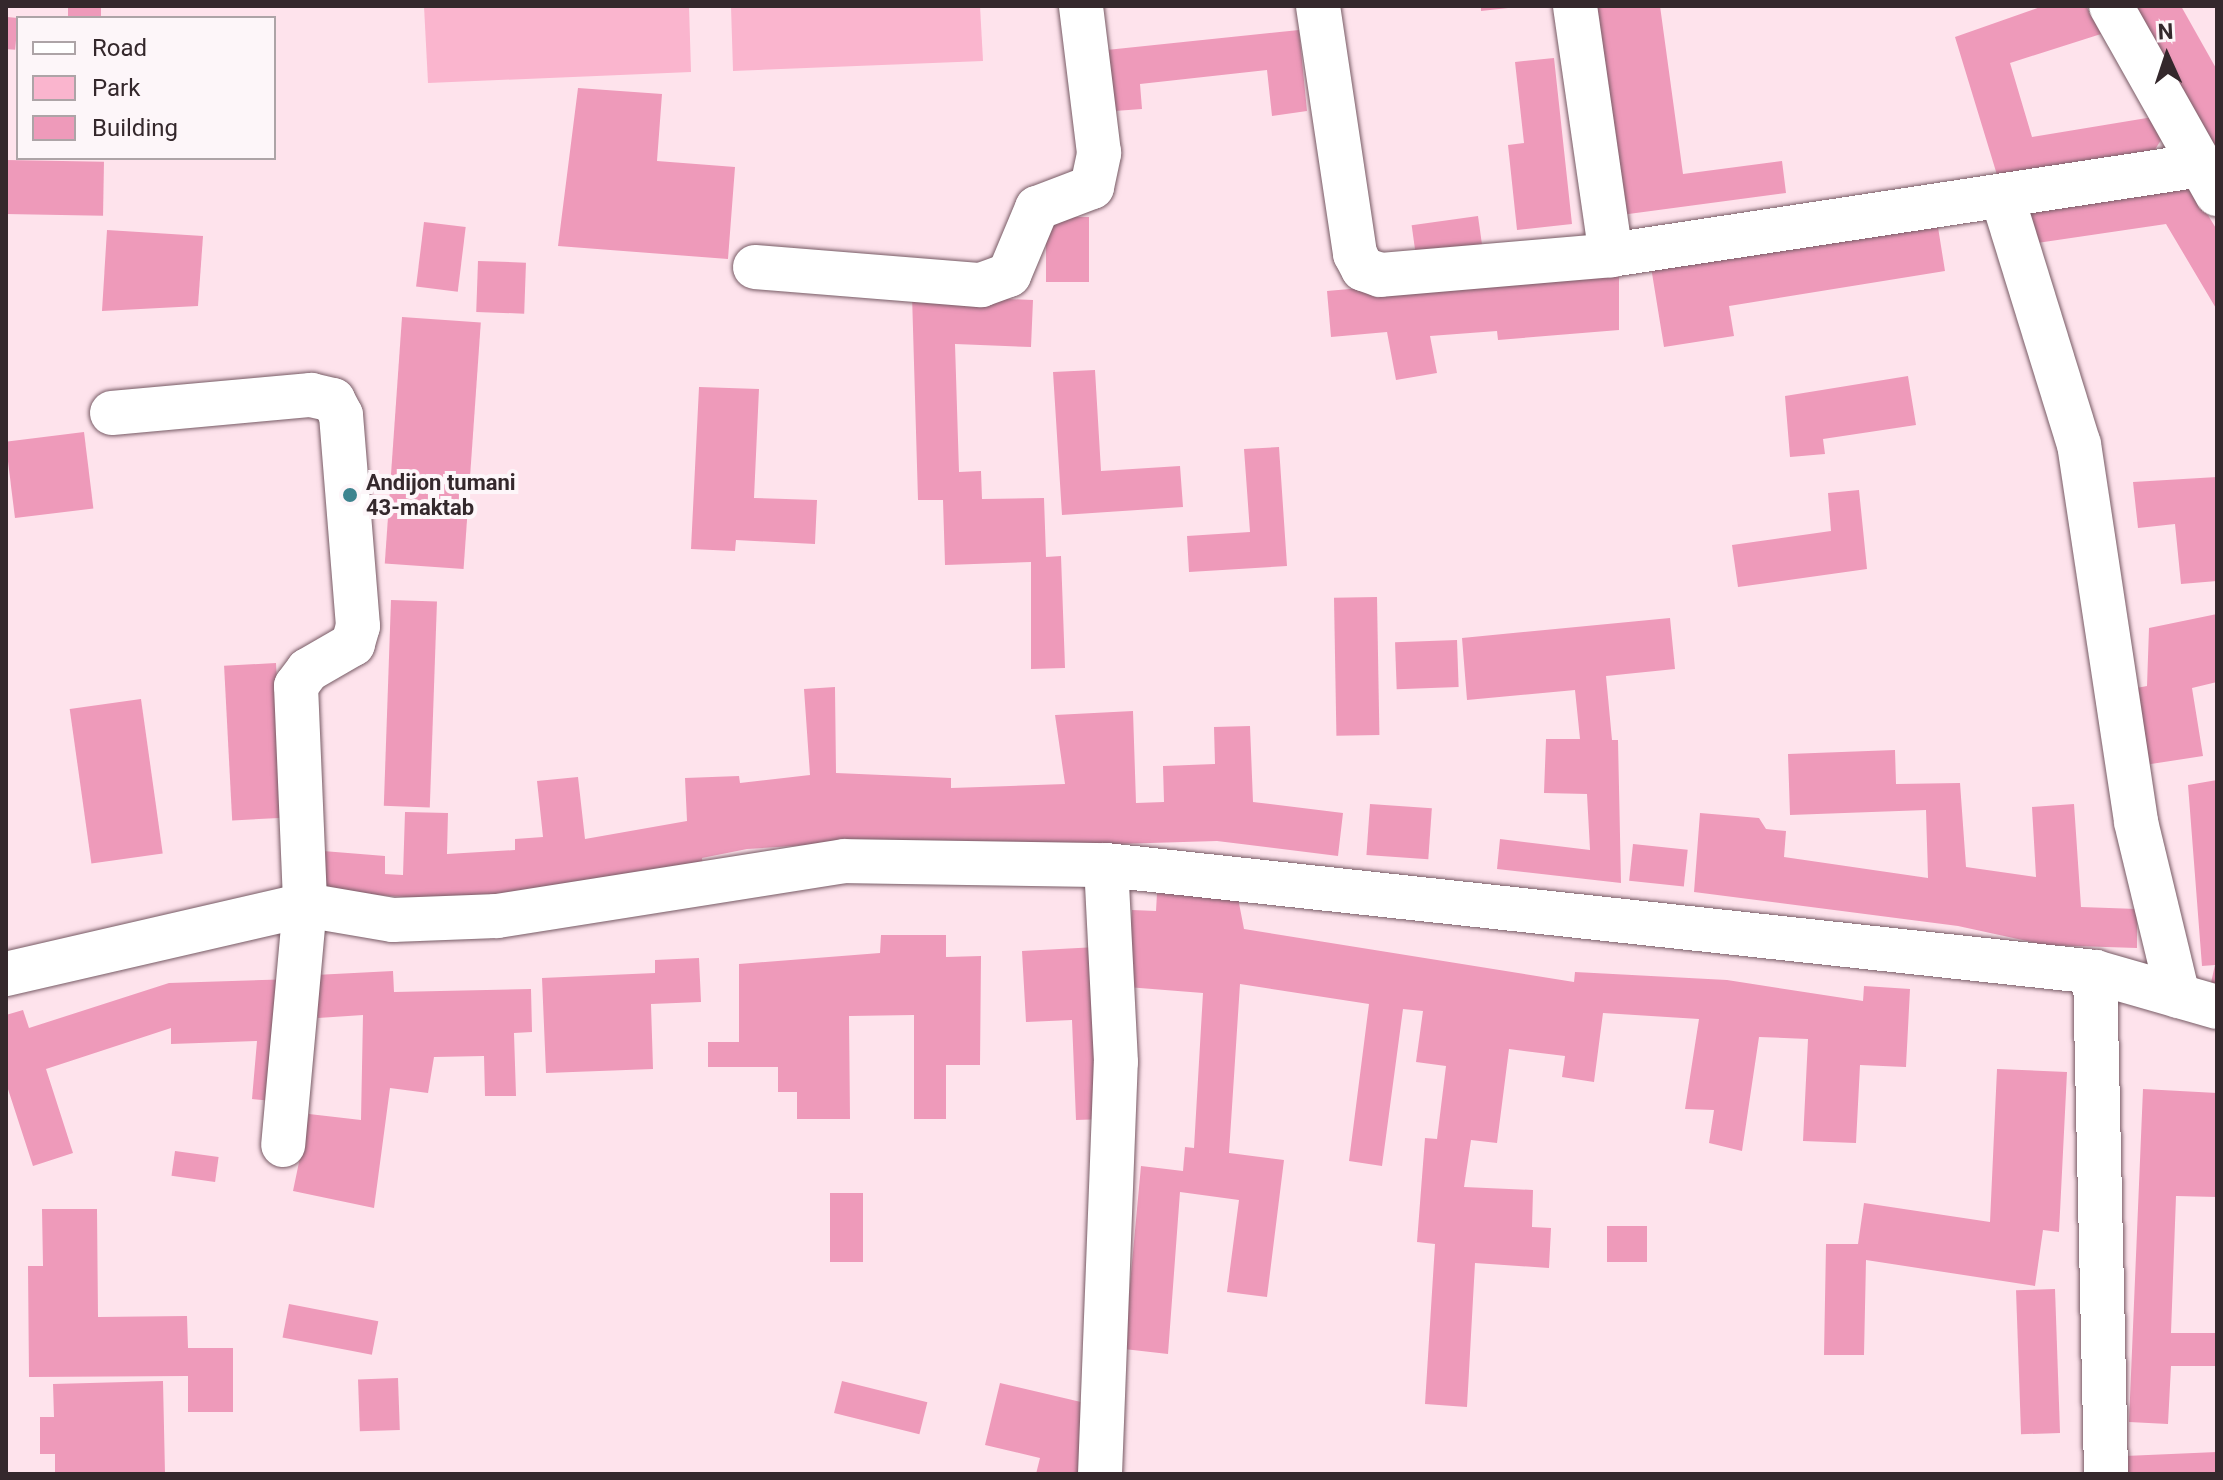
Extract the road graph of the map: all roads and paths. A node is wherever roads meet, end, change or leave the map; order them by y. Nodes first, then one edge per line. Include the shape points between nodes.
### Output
1 (1081, 6) edge
2 (1318, 6) edge
3 (1575, 6) edge
4 (2111, 6) edge
5 (2209, 179) edge
6 (2002, 196) junction
7 (1611, 255) junction
8 (755, 267) dead end
9 (112, 413) dead end
10 (1106, 865) junction
11 (305, 905) junction
12 (2095, 972) junction
13 (6, 974) edge
14 (2197, 1001) edge
15 (283, 1145) dead end
16 (1100, 1474) edge
17 (2106, 1474) edge

1 - 8 street via 1099,153 1092,187 1037,208 1009,275 981,285
2 - 7 street via 1355,254 1363,269 1380,275
3 - 7 street
4 - 5 street
5 - 6 street
6 - 7 street
6 - 14 street via 2079,444 2136,822
9 - 11 street via 311,395 333,400 341,415 358,626 353,644 308,670 296,686
10 - 11 street via 786,865 697,889 497,916 393,920
10 - 12 street
10 - 16 street via 1116,1062
11 - 13 street
11 - 15 street
12 - 14 street
12 - 17 street

